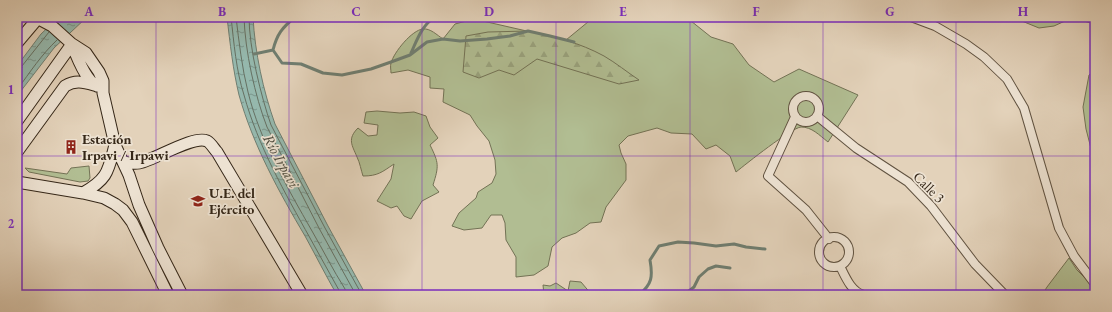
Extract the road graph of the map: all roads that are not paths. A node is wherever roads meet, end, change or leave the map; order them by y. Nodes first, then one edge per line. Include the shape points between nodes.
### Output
1 (911, 17) edge
2 (45, 20) edge
3 (70, 42) junction
4 (17, 43) edge
5 (94, 84) junction
6 (103, 93) junction
7 (817, 116) junction
8 (795, 117) junction
9 (17, 121) edge
10 (115, 145) junction
11 (17, 152) edge
12 (123, 162) junction
13 (17, 175) edge
14 (21, 183) edge
15 (83, 193) junction
16 (829, 239) junction
17 (840, 266) junction
18 (1095, 284) edge
19 (168, 295) edge
20 (182, 295) edge
21 (302, 295) edge
22 (864, 295) edge
23 (1005, 295) edge

1 - 18 street via 935,26 966,44 1007,79 1024,108 1059,228 1074,256
2 - 3 main road
2 - 4 main road
3 - 5 main road
3 - 6 main road via 86,53 93,62 103,80
3 - 9 main road
5 - 6 main road
5 - 11 main road via 76,82 65,86
6 - 10 main road
7 - 8 street via 806,123
7 - 8 street via 819,108 815,100 803,96 793,105
7 - 23 street, Calle 3 via 856,148 908,182
8 - 16 street via 768,176 806,210
10 - 12 main road
10 - 15 main road via 106,176
12 - 20 main road via 158,248
12 - 21 main road via 137,164 192,141 206,141 212,145
13 - 14 main road
14 - 15 main road
15 - 19 main road via 104,198 123,210 132,222
16 - 17 street via 838,238 846,244 847,259
16 - 17 street via 822,244 820,258 831,267
17 - 22 street via 849,283 859,294

